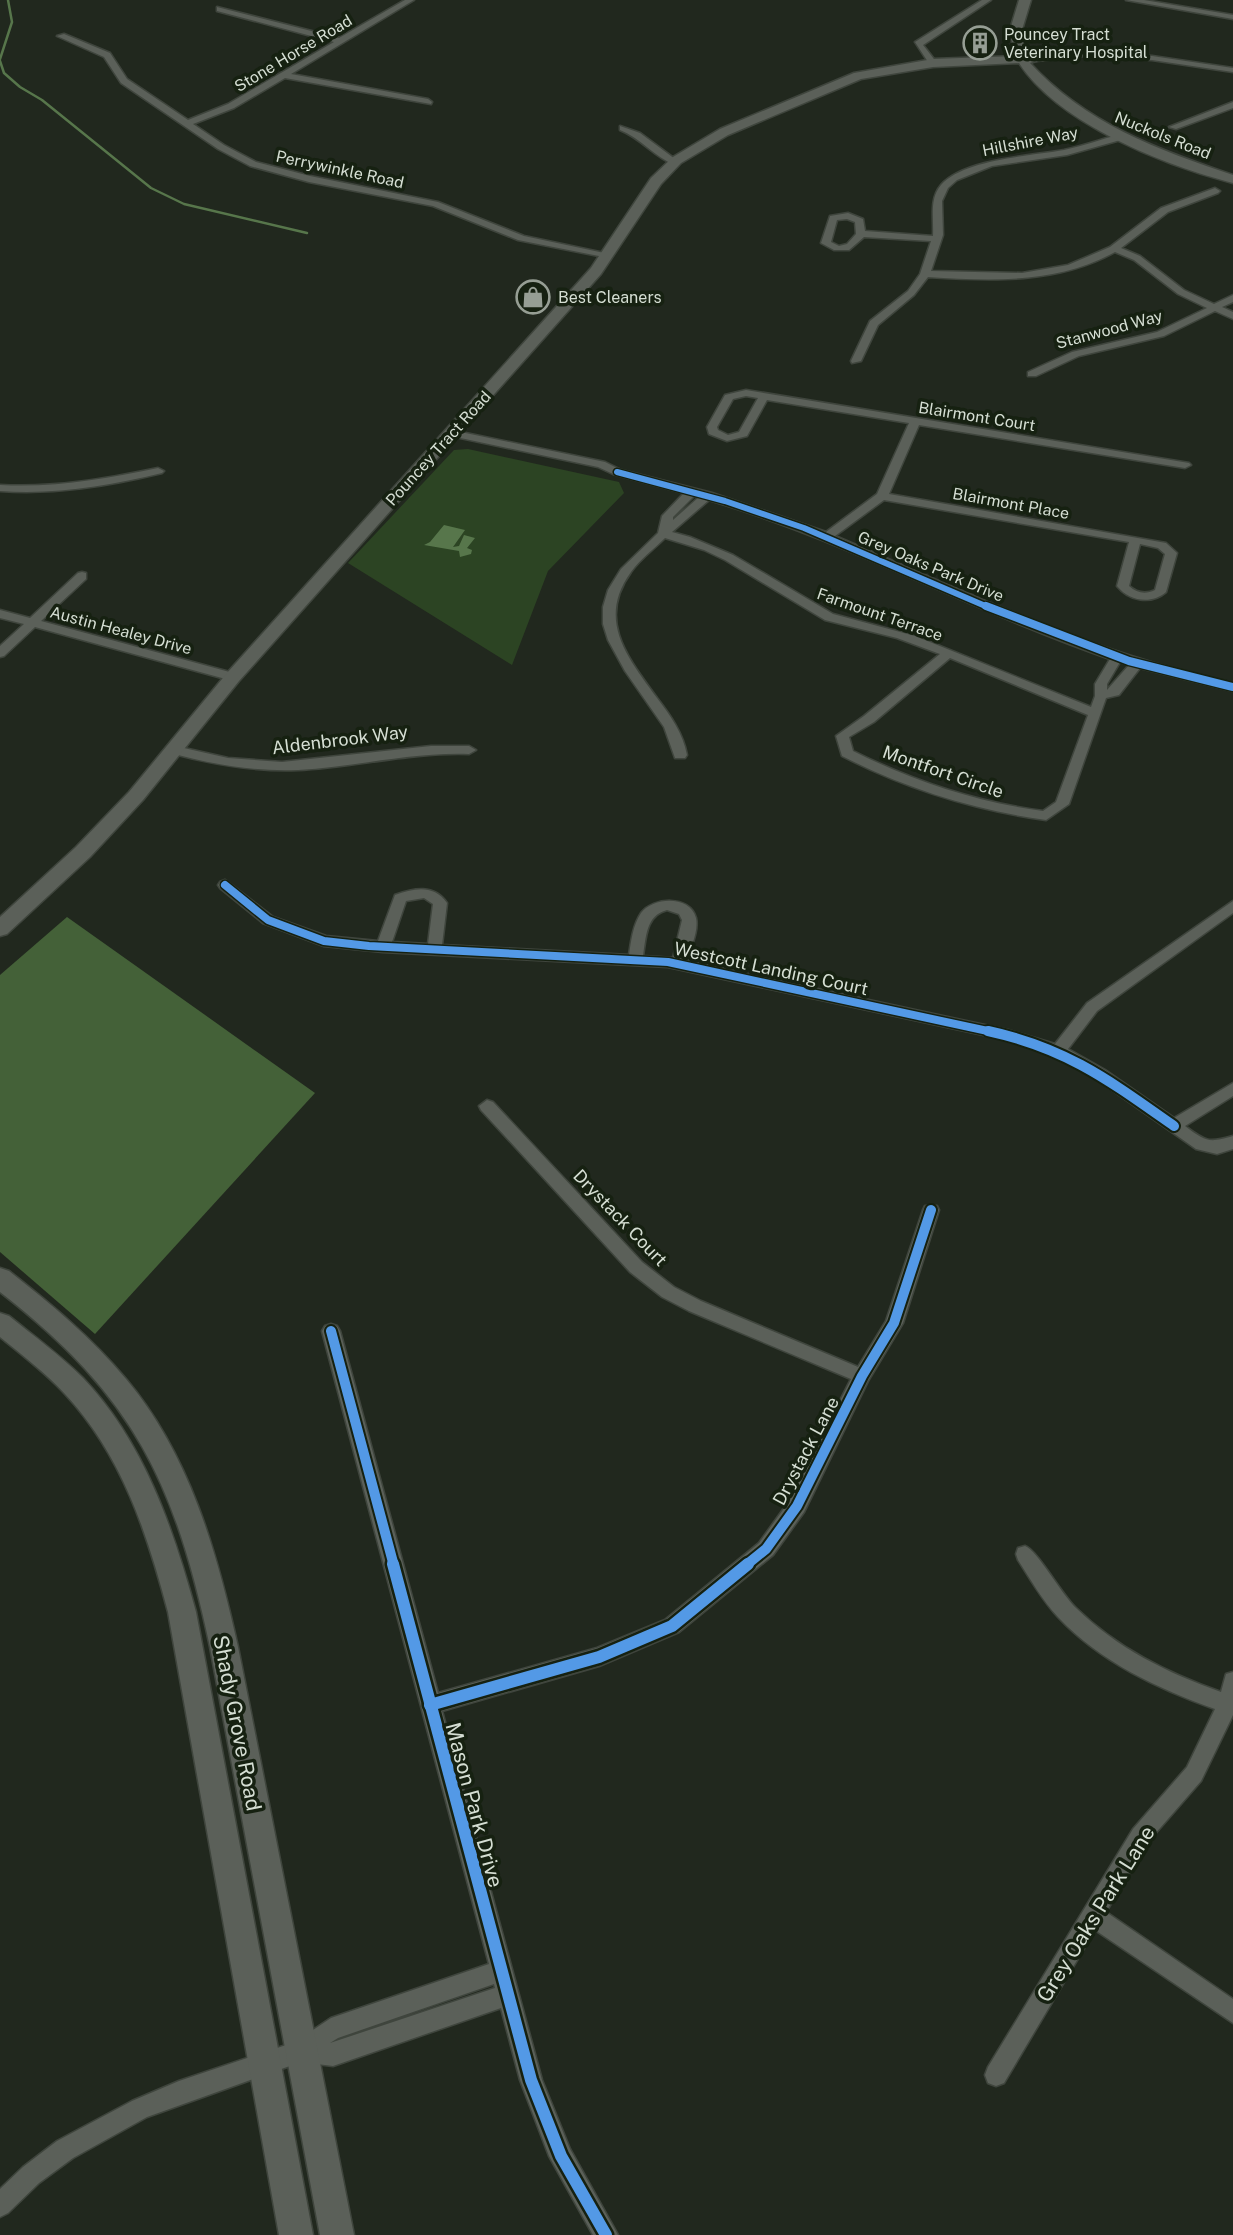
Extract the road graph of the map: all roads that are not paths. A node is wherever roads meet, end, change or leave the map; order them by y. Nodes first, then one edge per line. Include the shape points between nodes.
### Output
1 (410, 0) edge
2 (987, 0) edge
3 (1025, 0) edge
4 (1039, 0) edge
5 (1130, 0) edge
6 (220, 9) dead end
7 (1233, 18) edge
8 (61, 36) dead end
9 (340, 41) junction
10 (1030, 59) junction
11 (933, 63) junction
12 (1233, 70) edge
13 (283, 75) junction
14 (428, 102) dead end
15 (1233, 105) edge
16 (186, 124) junction
17 (1173, 127) dead end
18 (623, 128) dead end
19 (1121, 137) junction
20 (675, 162) junction
21 (1233, 172) edge
22 (1233, 179) edge
23 (1215, 191) dead end
24 (861, 234) dead end
25 (936, 239) junction
26 (1114, 248) junction
27 (606, 256) junction
28 (925, 274) junction
29 (1233, 298) edge
30 (1214, 308) junction
31 (1233, 316) edge
32 (856, 361) dead end
33 (1032, 374) dead end
34 (764, 396) junction
35 (915, 422) junction
36 (448, 436) junction
37 (1185, 465) dead end
38 (158, 471) dead end
39 (0, 488) edge
40 (692, 491) junction
41 (708, 495) junction
42 (882, 496) junction
43 (663, 534) junction
44 (828, 537) junction
45 (1135, 540) junction
46 (82, 576) dead end
47 (0, 614) edge
48 (33, 622) junction
49 (0, 653) edge
50 (948, 654) junction
51 (1117, 657) junction
52 (1137, 664) junction
53 (233, 677) junction
54 (1233, 687) edge
55 (1101, 696) junction
56 (1094, 713) junction
57 (175, 750) junction
58 (469, 750) dead end
59 (680, 755) dead end
60 (225, 885) dead end
61 (1233, 906) edge
62 (0, 929) edge
63 (383, 947) junction
64 (434, 950) junction
65 (635, 960) junction
66 (678, 965) junction
67 (1058, 1051) junction
68 (1233, 1089) edge
69 (488, 1106) dead end
70 (1174, 1126) junction
71 (1233, 1142) edge
72 (931, 1210) dead end
73 (0, 1278) edge
74 (0, 1323) edge
75 (331, 1331) dead end
76 (862, 1376) junction
77 (1025, 1554) dead end
78 (1233, 1681) edge
79 (430, 1705) junction
80 (1230, 1705) edge
81 (1093, 1916) junction
82 (500, 1971) junction
83 (507, 1995) junction
84 (1233, 2012) edge
85 (301, 2051) junction
86 (265, 2063) junction
87 (996, 2075) dead end
88 (0, 2205) edge
89 (296, 2235) edge
90 (337, 2235) edge
91 (606, 2235) edge

1 - 9 street, Stone Horse Road
2 - 11 street via 920,41 918,46
3 - 10 main road via 1016,26 1017,43
4 - 10 main road via 1028,32
5 - 7 street
6 - 9 street
8 - 16 street, Perrywinkle Road via 107,55 124,81
9 - 13 street, Stone Horse Road
10 - 11 main road, Pouncey Tract Road
10 - 12 street via 1170,59
10 - 19 main road, Nuckols Road via 1042,83 1063,102
10 - 21 main road, Nuckols Road via 1098,116 1156,145
11 - 20 main road, Pouncey Tract Road via 846,79 724,132
13 - 14 street
13 - 16 street, Stone Horse Road via 231,106
15 - 17 street
16 - 27 street, Perrywinkle Road via 231,153 268,169 435,204 521,238
18 - 20 street via 638,133 656,154
19 - 22 main road, Nuckols Road
19 - 25 street, Hillshire Way via 1067,152 990,164 954,178 939,195
20 - 27 main road, Pouncey Tract Road via 656,181
23 - 26 street via 1169,208
24 - 25 street
25 - 28 street, Hillshire Way
26 - 28 street via 1071,266 1028,276 986,279
26 - 30 street
27 - 36 main road, Pouncey Tract Road
28 - 32 street, Hillshire Way via 874,323
29 - 30 street, Stanwood Way
30 - 31 street
30 - 33 street, Stanwood Way via 1157,335 1052,360
34 - 34 street, Blairmont Court via 741,393 729,397 713,432 727,438 743,434
34 - 35 street, Blairmont Court
35 - 37 street, Blairmont Court
35 - 42 street
36 - 40 street, Grey Oaks Park Drive
36 - 53 main road, Pouncey Tract Road
38 - 39 street via 49,490
40 - 41 street, Grey Oaks Park Drive
40 - 43 street via 668,516
41 - 43 street
41 - 44 street, Grey Oaks Park Drive
42 - 44 street
42 - 45 street, Blairmont Place
43 - 50 street, Farmount Terrace via 726,556 833,618 909,638
43 - 59 street via 625,572 610,597 607,626 679,745
44 - 51 street, Grey Oaks Park Drive via 1065,640
45 - 45 street, Blairmont Place via 1123,586 1137,596 1157,595 1171,553 1162,545
46 - 48 street
47 - 48 street, Austin Healey Drive
48 - 49 street
48 - 53 street, Austin Healey Drive
50 - 56 street, Farmount Terrace
50 - 56 street, Montfort Circle via 842,736 847,753 879,770 1006,812 1046,816 1062,804
51 - 52 street, Grey Oaks Park Drive
51 - 55 street, Montfort Circle via 1101,684
52 - 54 street, Grey Oaks Park Drive
52 - 55 street via 1115,692
53 - 57 main road, Pouncey Tract Road
55 - 56 street, Montfort Circle
57 - 58 street, Aldenbrook Way via 264,767 319,764 422,748
57 - 62 main road, Pouncey Tract Road via 83,852
60 - 63 street, Westcott Landing Court via 268,920 324,941
61 - 67 street via 1092,1007
63 - 64 street, Westcott Landing Court
63 - 64 street via 400,898 424,892 440,903
64 - 65 street, Westcott Landing Court
65 - 66 street, Westcott Landing Court
65 - 66 street via 645,918 650,911 669,905 688,916
66 - 67 street, Westcott Landing Court via 1008,1035
67 - 70 street, Westcott Landing Court via 1128,1092
68 - 70 street
69 - 76 street, Drystack Court via 636,1267 668,1292
70 - 71 street, Westcott Landing Court via 1210,1148 1224,1148
72 - 76 street, Drystack Lane via 894,1323
73 - 85 main road, Shady Grove Road via 56,1322 106,1371 149,1431 184,1499 201,1550 223,1651
74 - 86 main road, Shady Grove Road via 55,1368 102,1420 142,1489 161,1538 182,1612
75 - 79 street, Mason Park Drive
76 - 79 street, Drystack Lane via 797,1506 766,1549 682,1619 599,1657
77 - 80 street via 1048,1591 1105,1644 1167,1679
78 - 80 street, Grey Oaks Park Lane
79 - 82 street, Mason Park Drive
80 - 81 street, Grey Oaks Park Lane via 1194,1774 1140,1836
81 - 84 street
81 - 87 street, Grey Oaks Park Lane
82 - 83 street, Mason Park Drive
82 - 85 street via 331,2029
83 - 85 street via 333,2055
83 - 91 street, Mason Park Drive via 531,2080 561,2156
85 - 86 street
85 - 90 main road, Shady Grove Road
86 - 88 street via 109,2122 56,2153
86 - 89 main road, Shady Grove Road

